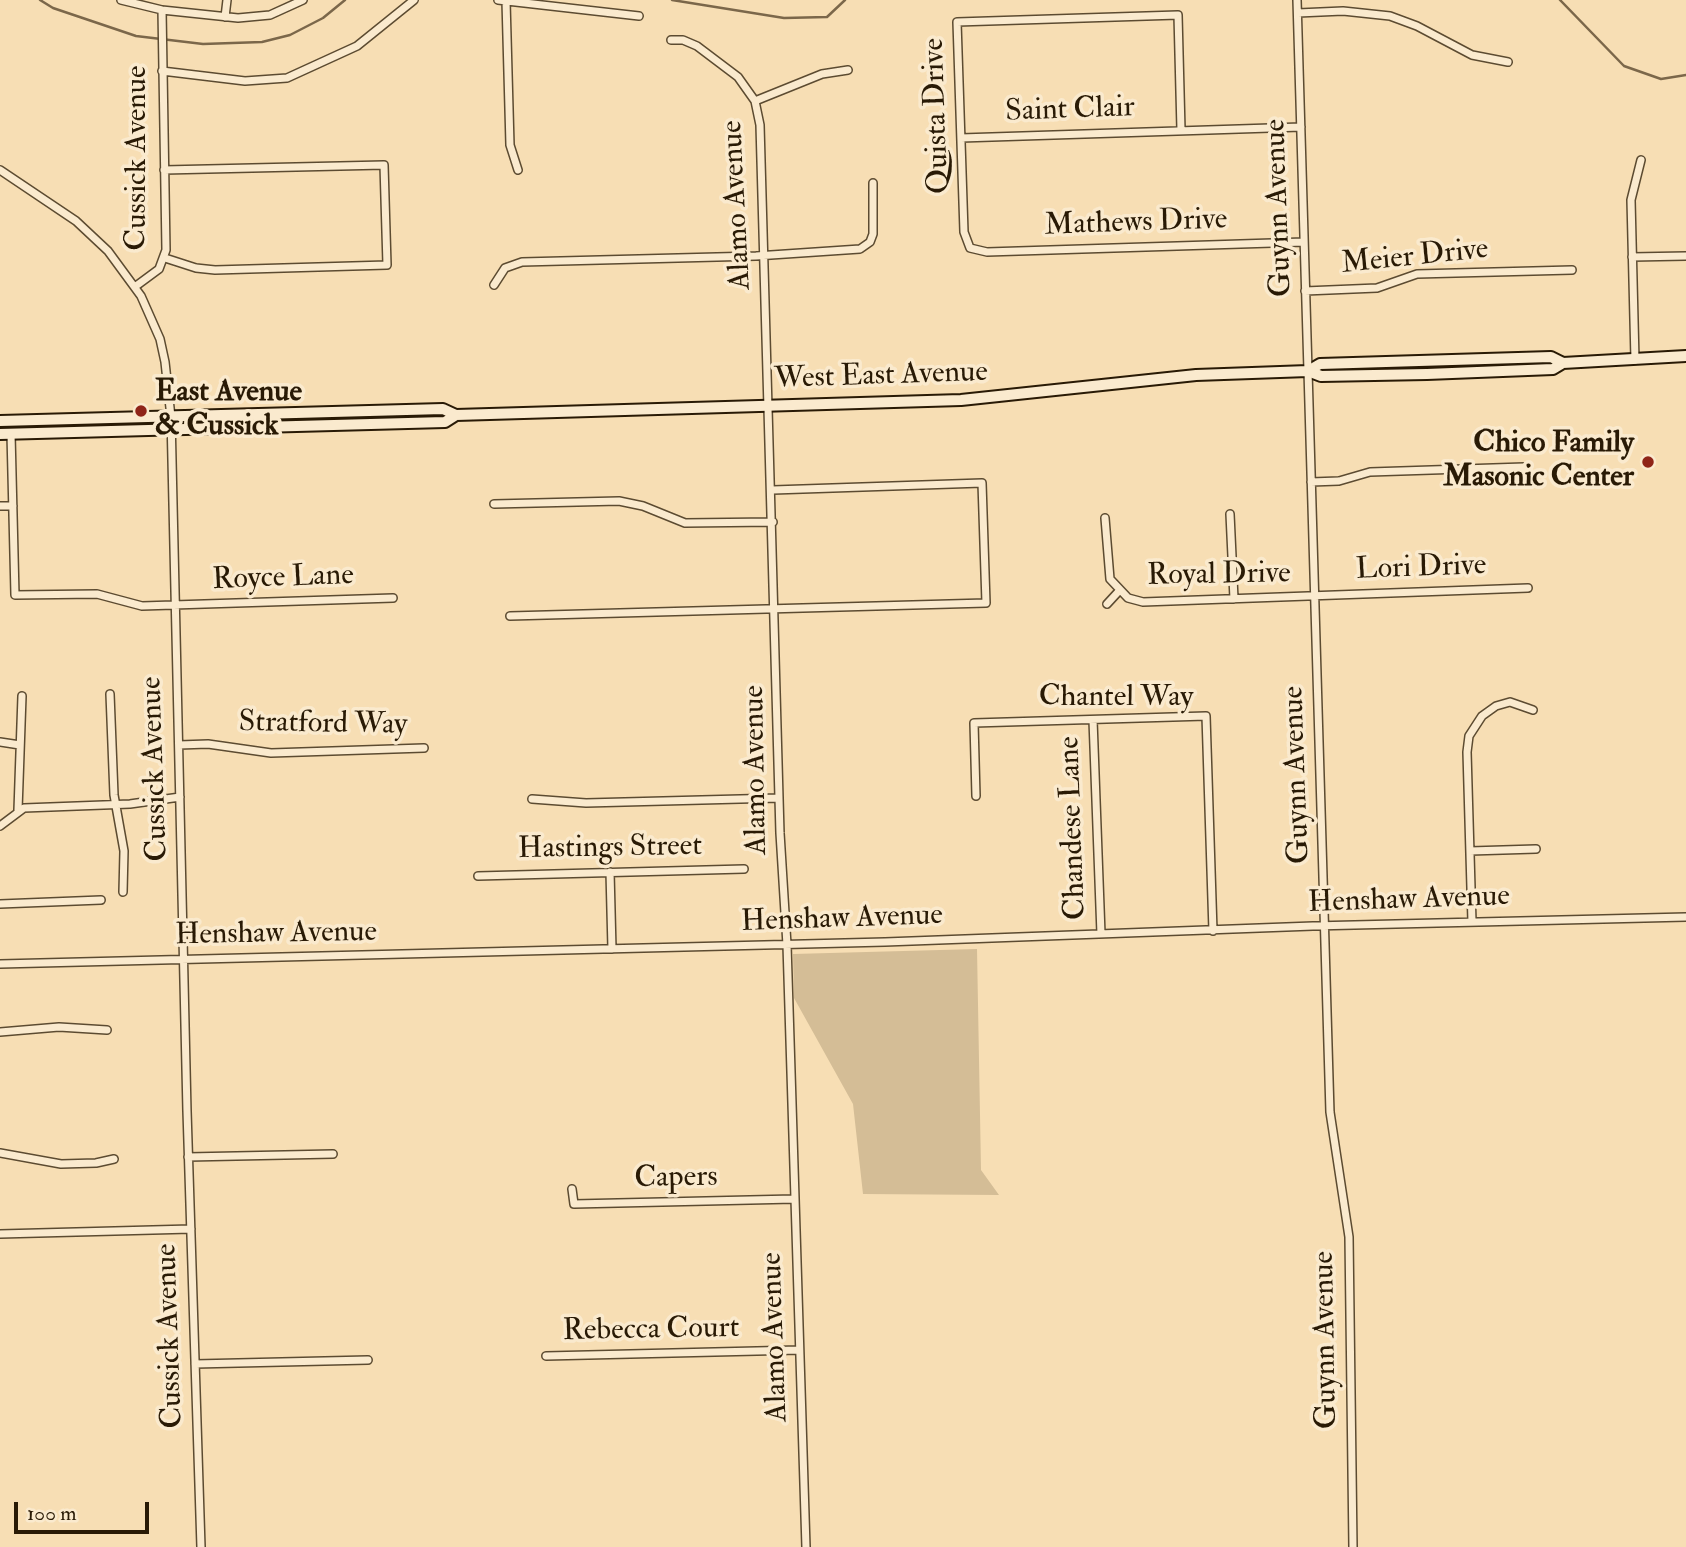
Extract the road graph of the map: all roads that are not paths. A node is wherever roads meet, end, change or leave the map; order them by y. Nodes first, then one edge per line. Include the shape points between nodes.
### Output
1 (121, 0) edge
2 (227, 0) edge
3 (303, 0) edge
4 (414, 0) edge
5 (1297, 0) edge
6 (502, 1) edge
7 (162, 10) junction
8 (1298, 13) junction
9 (639, 16) dead end
10 (225, 17) junction
11 (671, 40) dead end
12 (1508, 62) dead end
13 (848, 70) dead end
14 (162, 71) junction
15 (755, 101) junction
16 (1301, 127) junction
17 (1181, 130) junction
18 (961, 138) junction
19 (1641, 160) dead end
20 (0, 170) edge
21 (164, 170) junction
22 (518, 170) dead end
23 (873, 183) dead end
24 (1304, 242) junction
25 (970, 248) joint
26 (764, 254) junction
27 (1686, 256) edge
28 (1632, 257) junction
29 (165, 258) junction
30 (1572, 270) dead end
31 (494, 285) dead end
32 (136, 286) junction
33 (1305, 291) junction
34 (1686, 356) edge
35 (1635, 360) junction
36 (1308, 371) junction
37 (770, 406) junction
38 (456, 415) junction
39 (171, 416) junction
40 (0, 421) edge
41 (171, 429) junction
42 (6, 434) edge
43 (1524, 467) dead end
44 (1311, 482) junction
45 (773, 490) junction
46 (494, 504) dead end
47 (0, 506) edge
48 (13, 506) junction
49 (1230, 514) dead end
50 (1105, 518) dead end
51 (773, 522) junction
52 (1528, 588) dead end
53 (1119, 591) junction
54 (1315, 597) junction
55 (393, 598) dead end
56 (1234, 599) junction
57 (174, 604) junction
58 (1107, 604) dead end
59 (776, 610) junction
60 (510, 616) dead end
61 (110, 694) dead end
62 (22, 696) dead end
63 (1533, 710) dead end
64 (1093, 720) junction
65 (0, 742) edge
66 (20, 745) junction
67 (179, 745) junction
68 (424, 748) dead end
69 (976, 796) dead end
70 (180, 797) junction
71 (779, 798) junction
72 (532, 799) dead end
73 (117, 805) junction
74 (18, 810) junction
75 (0, 826) edge
76 (1536, 849) dead end
77 (1470, 851) junction
78 (744, 869) dead end
79 (610, 872) junction
80 (478, 876) dead end
81 (123, 892) dead end
82 (101, 900) dead end
83 (0, 904) edge
84 (1686, 916) edge
85 (1472, 922) junction
86 (1326, 926) junction
87 (1213, 931) junction
88 (1101, 934) junction
89 (787, 945) junction
90 (612, 949) junction
91 (183, 960) junction
92 (0, 964) edge
93 (107, 1030) dead end
94 (0, 1032) edge
95 (0, 1153) edge
96 (333, 1154) dead end
97 (188, 1157) junction
98 (114, 1159) dead end
99 (572, 1189) dead end
100 (794, 1199) junction
101 (191, 1229) junction
102 (0, 1234) edge
103 (799, 1350) junction
104 (546, 1356) dead end
105 (368, 1360) dead end
106 (195, 1364) junction
107 (201, 1547) edge
108 (806, 1547) edge
109 (1353, 1547) edge

1 - 7 street
2 - 10 street
3 - 10 street via 264,16
4 - 14 street via 357,46 288,78 245,81
5 - 8 street, Guynn Avenue
6 - 9 street
6 - 22 street via 510,145
7 - 10 street
7 - 14 street, Cussick Avenue
8 - 12 street via 1390,16 1472,55
8 - 16 street, Guynn Avenue
11 - 15 street, Alamo Avenue via 689,42 719,61
13 - 15 street via 822,74
14 - 21 street, Cussick Avenue
15 - 26 street, Alamo Avenue via 760,125
16 - 17 street, Saint Clair
16 - 24 street, Guynn Avenue
17 - 18 street, Saint Clair
17 - 18 street, Quista Drive via 1178,15 957,22
18 - 25 street, Quista Drive via 964,232
19 - 28 street via 1631,192
20 - 32 street via 85,228
21 - 29 street, Cussick Avenue
21 - 29 street via 384,165 387,265 215,270
23 - 26 street via 874,229 864,247
24 - 25 street, Mathews Drive via 987,252
24 - 33 street, Guynn Avenue
26 - 31 street via 522,262 505,268
26 - 37 street, Alamo Avenue
27 - 28 street
28 - 35 street
29 - 32 street, Cussick Avenue via 156,272
30 - 33 street, Meier Drive via 1417,274 1377,288
32 - 39 street, Cussick Avenue via 162,347
33 - 36 street, Guynn Avenue
34 - 35 main road, West East Avenue
35 - 36 main road, West East Avenue via 1563,363 1551,357 1320,364
36 - 37 main road, West East Avenue via 1182,376 986,399
36 - 44 street, Guynn Avenue
37 - 38 main road, West East Avenue
37 - 45 street, Alamo Avenue
38 - 39 main road, West East Avenue via 443,409
38 - 41 main road, West East Avenue via 445,422
39 - 40 main road, West East Avenue
39 - 41 street, Cussick Avenue
41 - 42 main road, West East Avenue
41 - 57 street, Cussick Avenue
42 - 48 street
43 - 44 street via 1370,472 1339,481
44 - 54 street, Guynn Avenue
45 - 51 street, Alamo Avenue
45 - 59 street via 982,484 986,603
46 - 51 street via 619,501 685,523
47 - 48 street
48 - 57 street, Royce Lane via 15,595 87,593 135,606
49 - 56 street
50 - 53 street, Royal Drive via 1108,571
51 - 59 street, Alamo Avenue
52 - 54 street, Lori Drive
53 - 56 street, Royal Drive via 1143,602
53 - 58 street
54 - 56 street, Royal Drive
54 - 86 street, Guynn Avenue
55 - 57 street, Royce Lane
57 - 67 street, Cussick Avenue
59 - 60 street
59 - 71 street, Alamo Avenue
61 - 73 street
62 - 66 street
63 - 77 street via 1503,703 1488,710 1472,730 1467,752
64 - 69 street, Chantel Way via 974,723
64 - 87 street, Chantel Way via 1206,716
64 - 88 street, Chandese Lane
65 - 66 street
66 - 74 street
67 - 68 street, Stratford Way via 271,752
67 - 70 street, Cussick Avenue
70 - 73 street
70 - 91 street, Cussick Avenue
71 - 72 street via 586,803
71 - 89 street, Alamo Avenue
73 - 74 street
73 - 81 street via 124,851
74 - 75 street
76 - 77 street
77 - 85 street
78 - 79 street, Hastings Street
79 - 80 street, Hastings Street
79 - 90 street
82 - 83 street
84 - 85 street, Henshaw Avenue
85 - 86 street, Henshaw Avenue
86 - 87 street, Henshaw Avenue
86 - 109 street, Guynn Avenue via 1330,1112 1349,1237
87 - 88 street, Henshaw Avenue
88 - 89 street, Henshaw Avenue
89 - 90 street, Henshaw Avenue
89 - 100 street, Alamo Avenue
90 - 91 street, Henshaw Avenue
91 - 92 street, Henshaw Avenue
91 - 97 street, Cussick Avenue
93 - 94 street via 59,1027
95 - 98 street via 61,1164
96 - 97 street
97 - 101 street, Cussick Avenue
99 - 100 street, Capers via 574,1204
100 - 103 street, Alamo Avenue
101 - 102 street
101 - 106 street, Cussick Avenue
103 - 104 street, Rebecca Court
103 - 108 street, Alamo Avenue
105 - 106 street
106 - 107 street, Cussick Avenue

